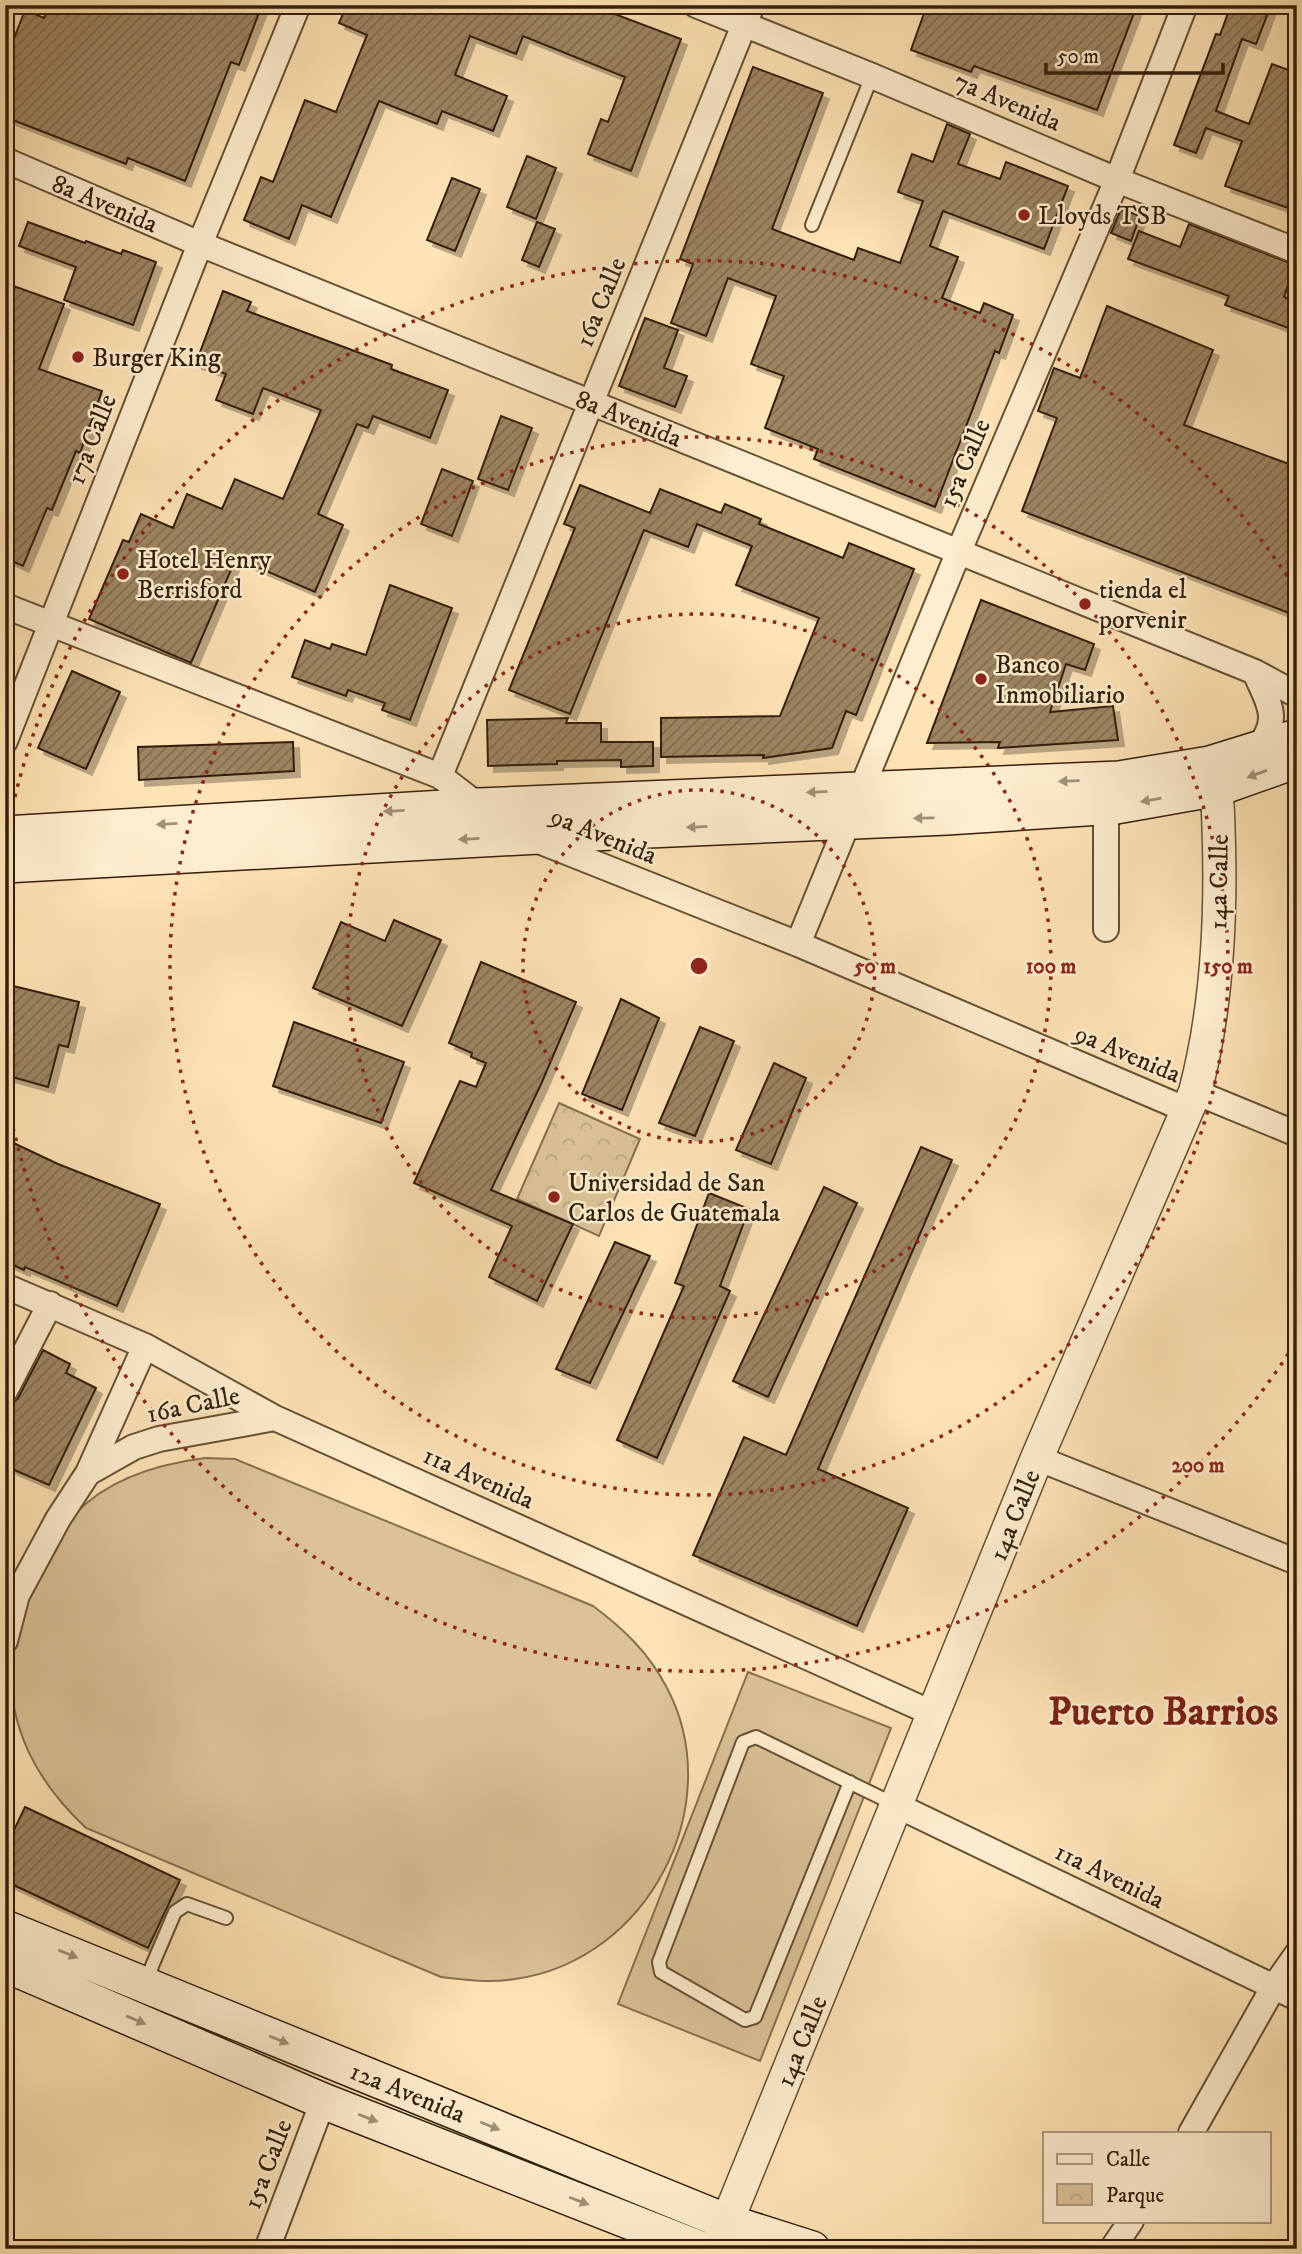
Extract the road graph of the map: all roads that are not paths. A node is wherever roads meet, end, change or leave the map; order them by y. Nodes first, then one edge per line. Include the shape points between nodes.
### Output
1 (298, 5) edge
2 (696, 5) edge
3 (1185, 5) edge
4 (748, 15) edge
5 (872, 76) junction
6 (5, 160) edge
7 (1116, 180) junction
8 (812, 225) dead end
9 (200, 244) junction
10 (1297, 251) edge
11 (591, 403) junction
12 (959, 551) junction
13 (5, 606) edge
14 (50, 623) junction
15 (1255, 673) junction
16 (1297, 695) edge
17 (1297, 737) edge
18 (5, 741) edge
19 (1258, 748) junction
20 (1297, 760) edge
21 (440, 776) junction
22 (1214, 776) junction
23 (856, 805) junction
24 (478, 806) junction
25 (1106, 807) junction
26 (5, 834) edge
27 (527, 836) junction
28 (5, 865) edge
29 (1106, 929) dead end
30 (798, 944) junction
31 (1191, 1101) junction
32 (1297, 1134) edge
33 (5, 1286) edge
34 (51, 1304) junction
35 (145, 1346) junction
36 (5, 1391) edge
37 (275, 1418) junction
38 (1037, 1458) junction
39 (89, 1473) junction
40 (1297, 1562) edge
41 (5, 1641) edge
42 (934, 1714) junction
43 (849, 1783) junction
44 (896, 1805) junction
45 (226, 1918) dead end
46 (5, 1928) edge
47 (1297, 1954) edge
48 (5, 1964) edge
49 (147, 1986) junction
50 (1273, 1988) junction
51 (1297, 1998) edge
52 (323, 2101) junction
53 (1192, 2132) edge
54 (1130, 2222) edge
55 (722, 2236) edge
56 (267, 2249) edge
57 (700, 2249) edge
58 (813, 2249) edge
59 (1112, 2249) edge

1 - 9 street, 17a Calle
2 - 4 street, 7a Avenida
3 - 7 street, 15a Calle
4 - 5 street, 7a Avenida
4 - 11 street, 16a Calle
5 - 7 street, 7a Avenida
5 - 8 lane
6 - 9 street, 8a Avenida
7 - 10 street, 7a Avenida
7 - 12 street, 15a Calle
9 - 11 street, 8a Avenida
9 - 14 street, 17a Calle
11 - 12 street, 8a Avenida
11 - 21 street, 16a Calle
12 - 15 street, 8a Avenida
12 - 23 street, 15a Calle
13 - 14 street, 9a Avenida
14 - 18 street, 17a Calle
14 - 21 street, 9a Avenida
15 - 16 street, 8a Avenida
15 - 19 street via 1272,713 1268,735
17 - 19 main road
19 - 22 main road
20 -> 22 main road
21 - 24 street, 9a Avenida
22 -> 23 main road via 1119,779
22 -> 25 main road
22 - 31 street, 14a Calle via 1219,924 1206,1051
23 -> 24 main road
25 -> 23 main road via 947,817
23 -> 27 main road
23 - 30 street, 15a Calle
24 -> 26 main road
24 - 27 street, 9a Avenida
25 - 29 street
27 -> 28 main road
27 - 30 street, 9a Avenida
30 - 31 street, 9a Avenida
31 - 32 street, 9a Avenida
31 - 38 street, 14a Calle
33 - 34 street, 11a Avenida
34 - 35 street, 11a Avenida
34 - 36 street
35 - 37 street, 11a Avenida
35 - 39 street, 16a Calle
37 - 39 street, 16a Calle via 159,1439 134,1447
37 - 42 street, 11a Avenida
38 - 40 street
38 - 42 street, 14a Calle
39 - 41 street, 16a Calle via 58,1519 18,1595
42 - 44 street, 14a Calle
43 - 43 lane via 755,2017 745,2020 661,1972 659,1962 743,1742 756,1737
43 - 44 lane
44 - 50 street, 11a Avenida
44 - 55 street, 14a Calle
45 - 49 lane via 187,1904 175,1912
46 -> 49 main road, 12a Avenida
47 - 50 street
48 -> 52 main road, 12a Avenida
49 -> 55 main road, 12a Avenida
50 - 51 street, 11a Avenida
50 - 53 street
52 - 56 street, 15a Calle
52 -> 57 main road, 12a Avenida
54 - 59 street
55 - 58 main road, 12a Avenida

